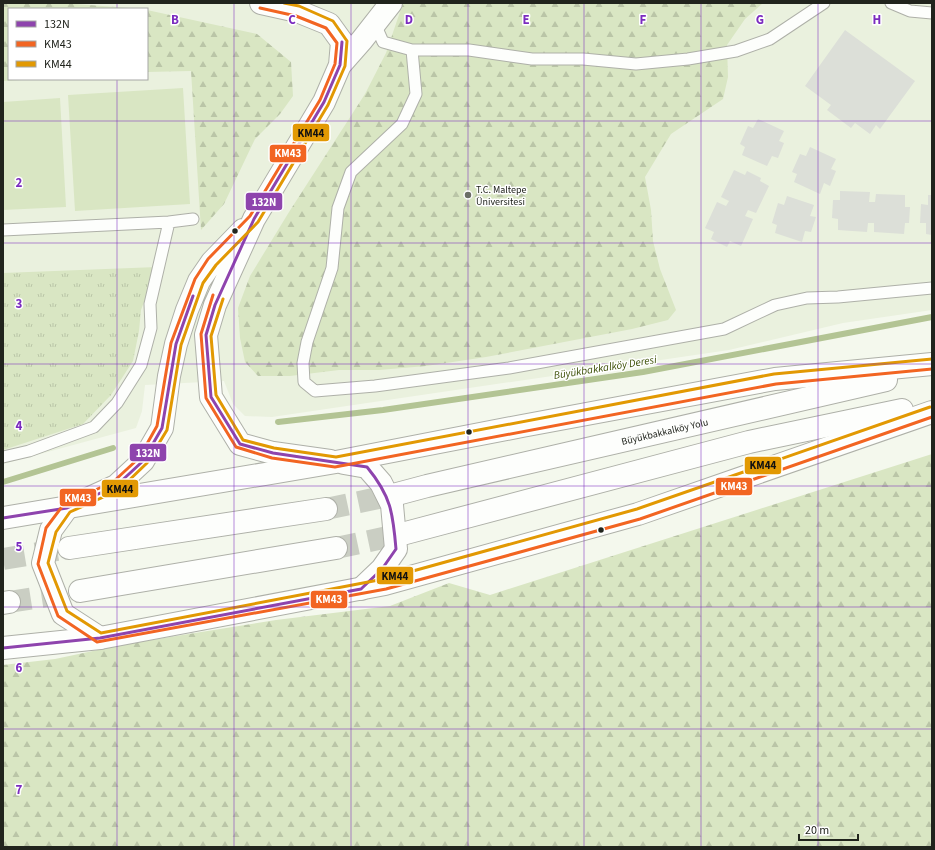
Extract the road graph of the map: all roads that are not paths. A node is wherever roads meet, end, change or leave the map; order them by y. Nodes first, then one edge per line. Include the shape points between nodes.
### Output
1 (261, 3) edge
2 (391, 3) edge
3 (824, 3) edge
4 (891, 3) edge
5 (932, 13) edge
6 (375, 24) junction
7 (412, 50) junction
8 (340, 65) junction
9 (193, 219) dead end
10 (254, 219) junction
11 (169, 222) junction
12 (3, 230) edge
13 (932, 288) edge
14 (932, 364) edge
15 (932, 370) edge
16 (932, 404) edge
17 (932, 412) edge
18 (3, 457) edge
19 (336, 462) junction
20 (397, 494) tunnel mouth
21 (67, 508) junction
22 (326, 509) tunnel mouth
23 (3, 518) edge
24 (402, 534) tunnel mouth
25 (70, 548) tunnel mouth
26 (336, 548) tunnel mouth
27 (361, 589) junction
28 (80, 590) tunnel mouth
29 (100, 638) junction
30 (3, 648) edge

1 - 8 main road via 297,11 329,24 342,42
2 - 6 main road
3 - 7 lane via 770,39 736,51 688,60 636,64 583,59 532,59 469,50
4 - 5 lane via 910,11
6 - 7 lane via 383,42
6 - 8 main road
7 - 13 lane via 416,94 402,124 351,172 338,208 332,268 307,342 303,363 304,382 315,391 375,386 509,368 724,329 774,305 807,298
8 - 10 main road via 324,102
9 - 11 lane
10 - 19 main road via 215,305 206,335 211,397 240,444 273,453
10 - 21 main road via 212,262 199,281 176,344 162,428 143,461 116,486
11 - 12 lane
11 - 18 lane via 150,304 151,328 140,366 117,403 94,427 29,451
14 - 19 main road via 775,379
15 - 20 main road, Büyükbakkalköy Yolu
16 - 24 main road via 749,442
17 - 27 main road via 638,514
19 - 21 main road
19 - 27 main road via 367,467 381,483 392,505 396,549 382,569
21 - 23 main road
21 - 29 main road via 51,530 44,563 63,614
22 - 25 main road
26 - 28 main road
27 - 29 main road
29 - 30 main road

